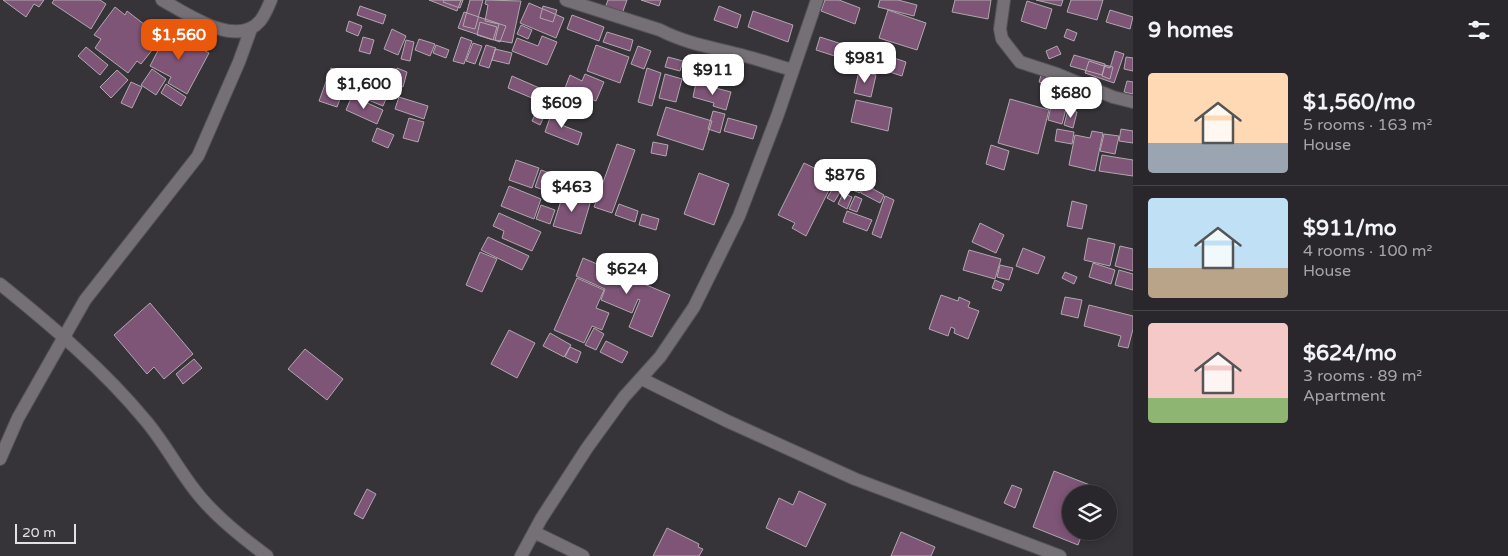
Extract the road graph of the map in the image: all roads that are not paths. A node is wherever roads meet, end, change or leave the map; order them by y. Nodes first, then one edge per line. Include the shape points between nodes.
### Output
1 (162, 0) edge
2 (271, 0) edge
3 (566, 0) edge
4 (817, 0) edge
5 (1004, 0) edge
6 (251, 28) junction
7 (793, 70) junction
8 (1133, 102) edge
9 (0, 284) edge
10 (64, 337) junction
11 (642, 379) junction
12 (0, 459) edge
13 (534, 532) junction
14 (267, 556) edge
15 (521, 556) edge
16 (583, 556) edge
17 (1060, 556) edge

1 - 6 street via 222,31
2 - 6 street via 260,20
3 - 7 street via 706,48 744,55
4 - 7 street
5 - 8 street via 1000,29 1002,39 1020,62
6 - 10 street via 198,156 86,300
7 - 11 street via 739,216 694,307
9 - 10 street
10 - 12 street via 18,418
10 - 14 street via 146,422 200,497
11 - 13 street via 587,448
11 - 17 street via 855,479
13 - 15 street
13 - 16 street

